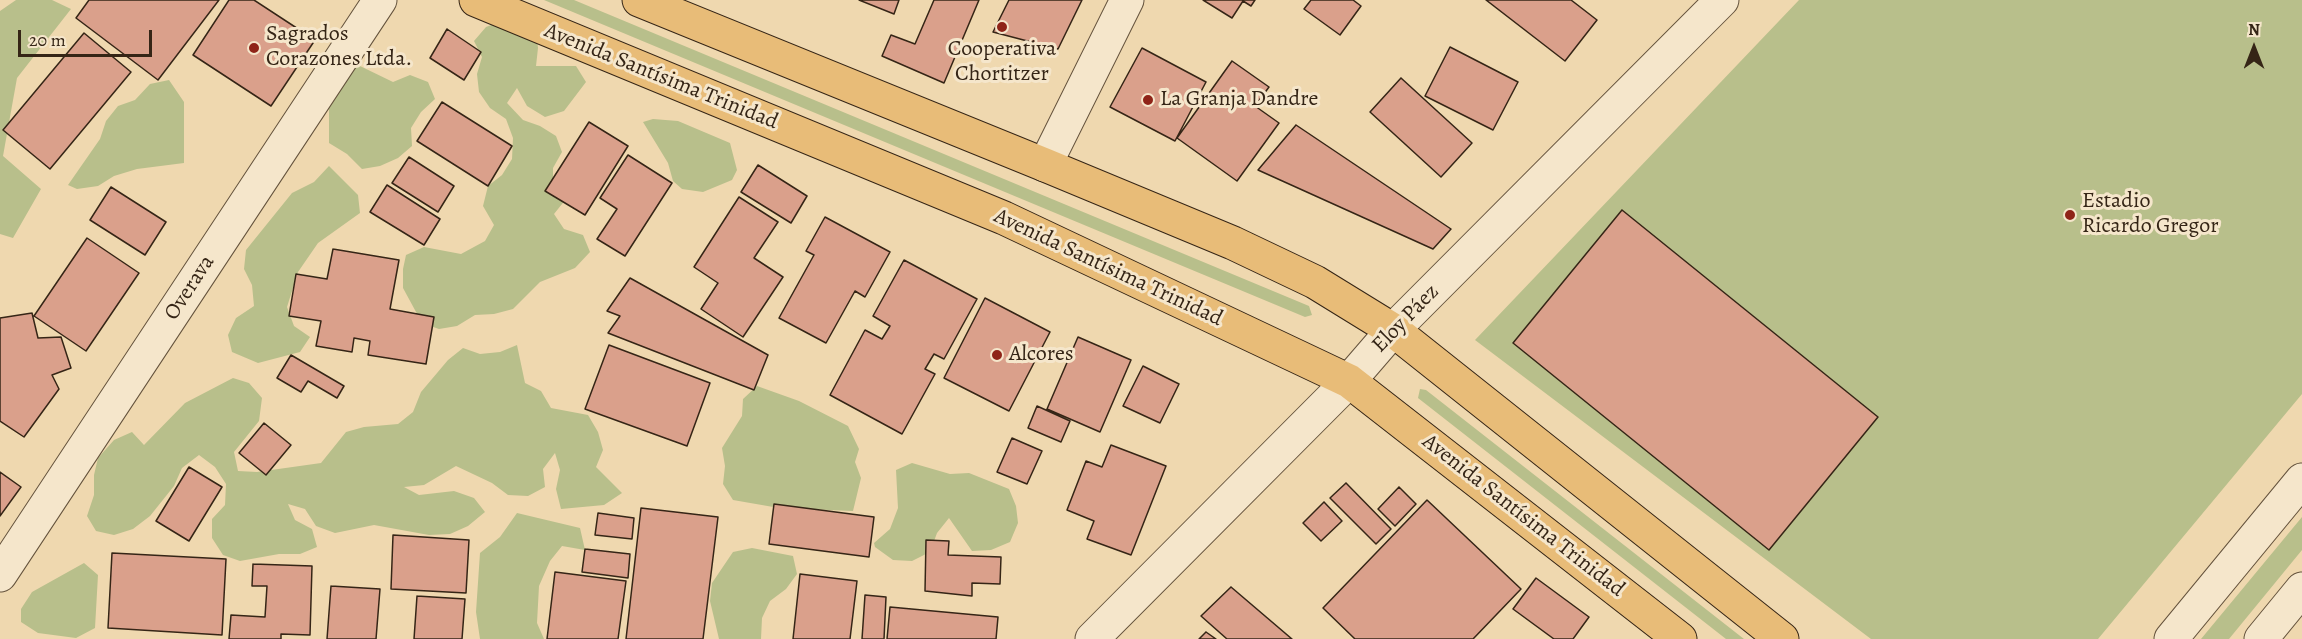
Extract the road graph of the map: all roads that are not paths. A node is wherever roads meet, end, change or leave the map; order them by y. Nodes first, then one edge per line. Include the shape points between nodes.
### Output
1 (380, 0) edge
2 (476, 0) edge
3 (639, 0) edge
4 (1127, 0) edge
5 (1722, 0) edge
6 (1045, 165) junction
7 (1393, 330) junction
8 (1349, 381) junction
9 (2302, 480) edge
10 (0, 575) edge
11 (2302, 589) edge
12 (1092, 639) edge
13 (1680, 639) edge
14 (1782, 639) edge
15 (2171, 639) edge
16 (2261, 639) edge

1 - 10 street, Overava
2 - 8 main road, Avenida Santísima Trinidad via 1004,218
3 - 6 main road
4 - 6 street
5 - 7 street, Eloy Páez
6 - 7 main road via 1233,243 1315,282
7 - 8 street, Eloy Páez
7 - 14 main road
8 - 12 street, Eloy Páez
8 - 13 main road, Avenida Santísima Trinidad
9 - 15 street
11 - 16 street

